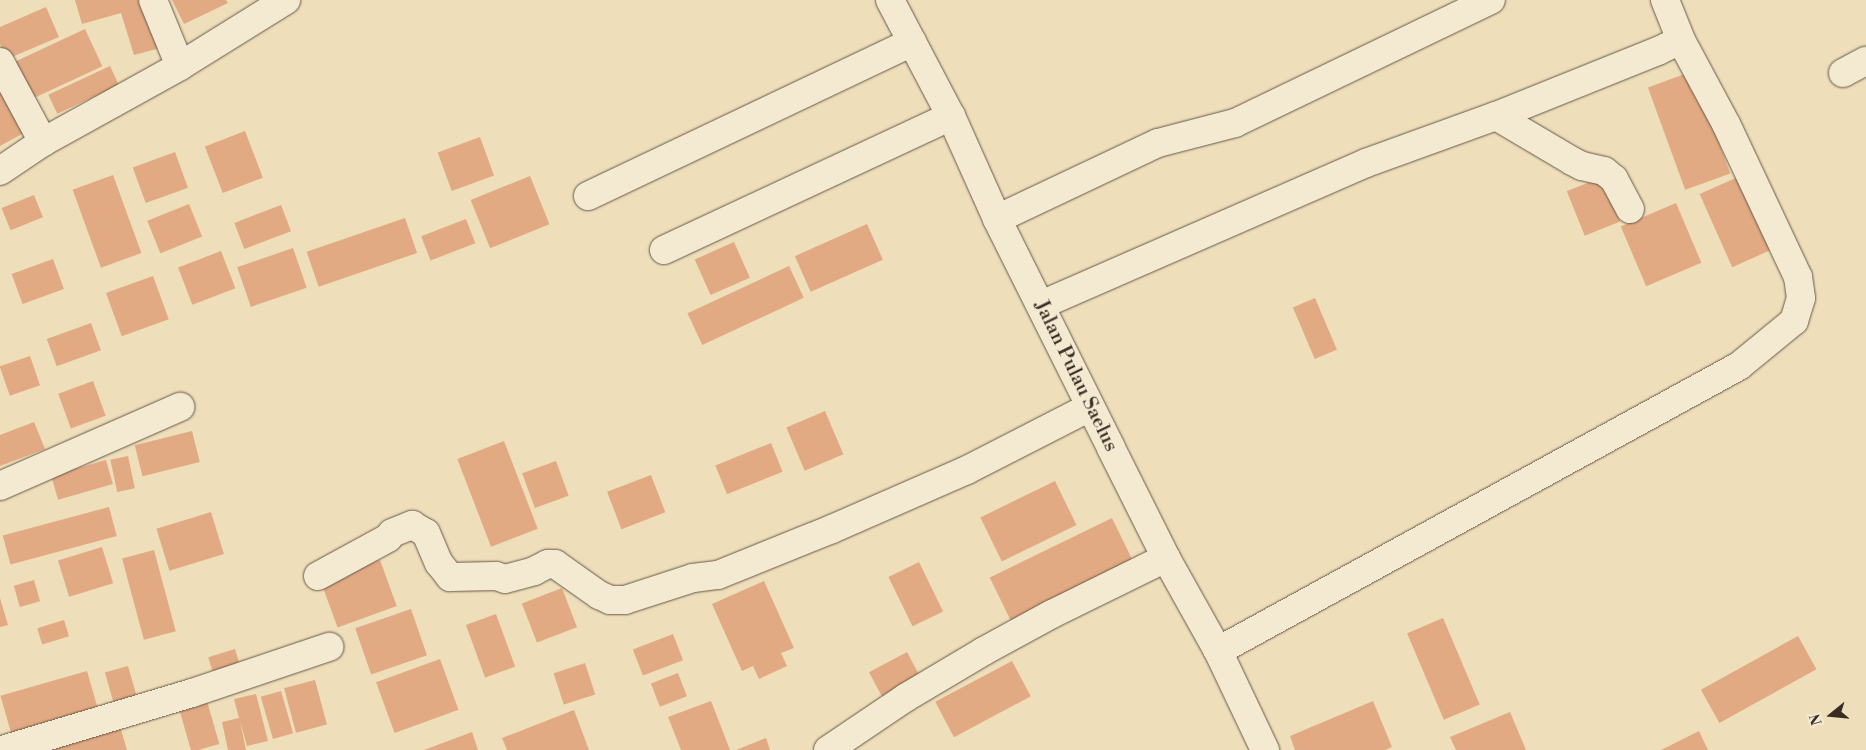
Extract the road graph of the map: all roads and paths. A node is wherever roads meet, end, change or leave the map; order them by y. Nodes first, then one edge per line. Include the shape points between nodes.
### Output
1 (154, 0) edge
2 (286, 0) edge
3 (890, 0) edge
4 (1490, 0) edge
5 (1665, 0) edge
6 (1681, 40) junction
7 (912, 42) junction
8 (0, 62) edge
9 (180, 66) junction
10 (951, 116) junction
11 (1496, 116) junction
12 (43, 142) junction
13 (0, 171) edge
14 (588, 196) dead end
15 (1630, 209) dead end
16 (996, 219) junction
17 (664, 250) dead end
18 (1041, 305) junction
19 (1090, 407) junction
20 (180, 408) dead end
21 (0, 486) edge
22 (1166, 558) junction
23 (318, 576) dead end
24 (328, 647) dead end
25 (1218, 650) junction
26 (0, 745) edge
27 (2, 750) edge
28 (828, 750) edge
29 (1265, 750) edge

1 - 9 street
2 - 9 street
3 - 7 street, Jalan Pulau Saelus
4 - 16 street via 1235,123 1158,143
5 - 6 street
6 - 11 street
6 - 25 street via 1726,124 1798,277 1802,298 1794,321 1739,366
7 - 10 street, Jalan Pulau Saelus
7 - 14 street
8 - 12 street
9 - 12 street
10 - 16 street, Jalan Pulau Saelus
10 - 17 street
11 - 15 street via 1572,161 1604,171 1614,179
11 - 18 street via 1366,163
12 - 13 street
16 - 18 street, Jalan Pulau Saelus
18 - 19 street, Jalan Pulau Saelus
19 - 22 street, Jalan Pulau Saelus
19 - 23 street via 967,470 832,529 718,575 656,588 633,598 610,600 599,596 555,564 505,579 496,576 450,577 439,563 426,533 412,525 392,533
20 - 21 street
22 - 25 street, Jalan Pulau Saelus
22 - 28 street via 984,651 905,698
24 - 27 street via 192,693
25 - 29 street, Jalan Pulau Saelus
26 - 27 street

